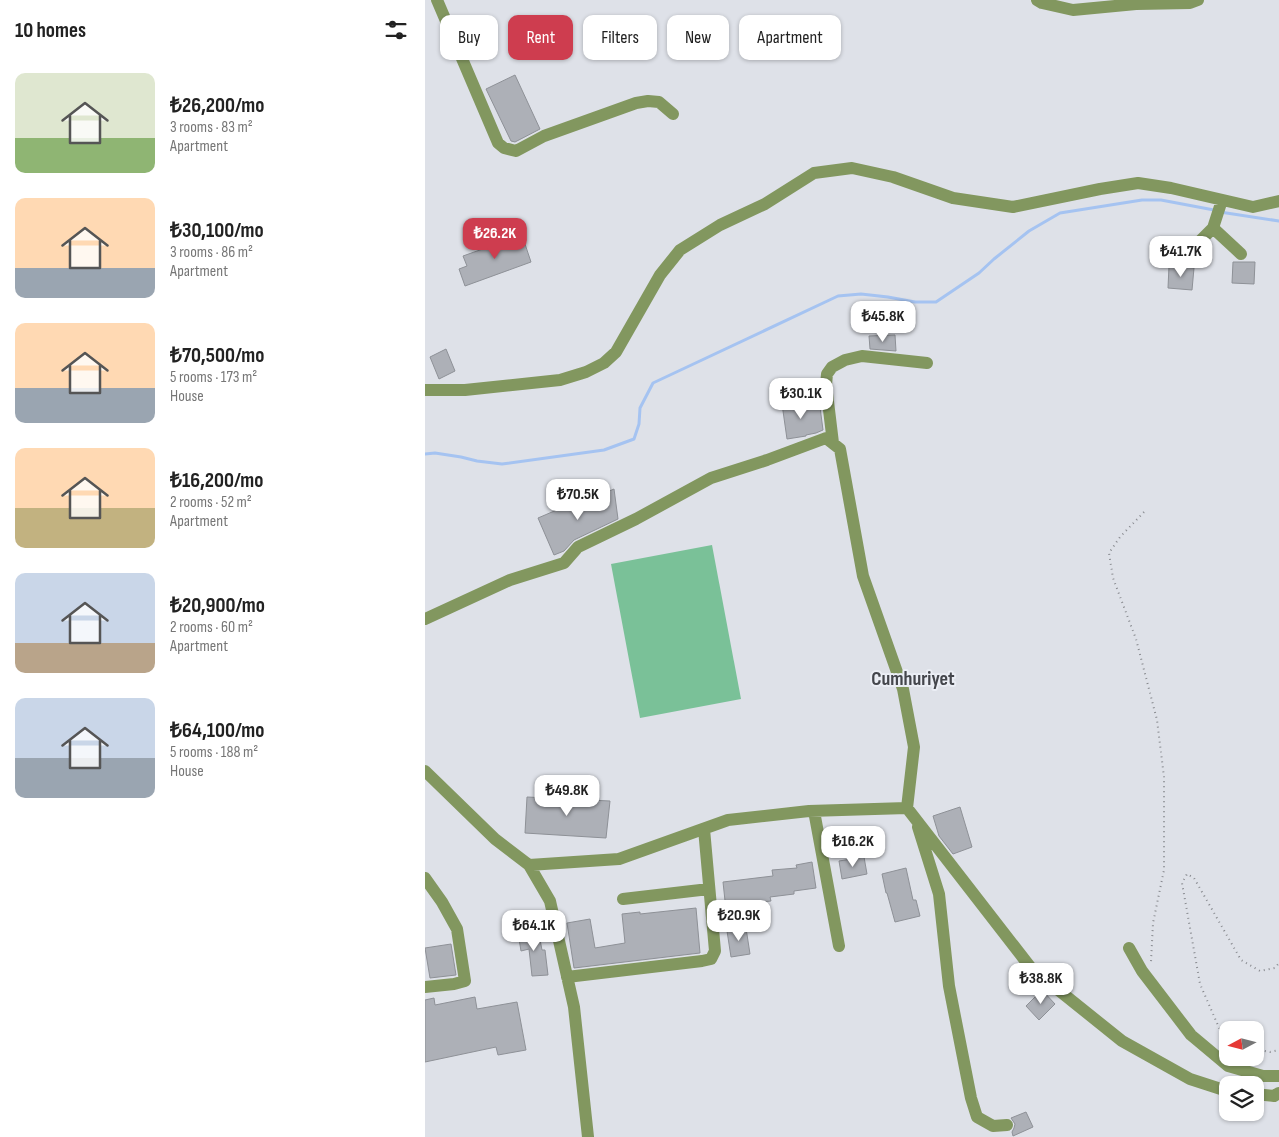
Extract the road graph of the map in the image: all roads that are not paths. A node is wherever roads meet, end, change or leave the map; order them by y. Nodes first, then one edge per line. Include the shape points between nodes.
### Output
1 (437, 0) edge
2 (1037, 0) edge
3 (1198, 0) edge
4 (673, 114) dead end
5 (1222, 200) junction
6 (1279, 201) edge
7 (1213, 228) junction
8 (1241, 254) dead end
9 (1195, 255) dead end
10 (927, 362) dead end
11 (425, 390) edge
12 (833, 443) junction
13 (425, 619) edge
14 (425, 771) edge
15 (813, 811) junction
16 (911, 813) junction
17 (704, 829) junction
18 (529, 865) junction
19 (425, 878) edge
20 (709, 890) junction
21 (623, 899) dead end
22 (839, 946) dead end
23 (1129, 948) dead end
24 (567, 977) junction
25 (425, 987) edge
26 (1279, 1076) edge
27 (1219, 1088) edge
28 (1279, 1093) edge
29 (1264, 1095) edge
30 (1007, 1125) dead end
31 (588, 1137) edge

1 - 4 street via 498,143 504,148 516,151 544,136 636,103 659,102
2 - 3 street via 1073,10
5 - 6 street via 1253,207
5 - 7 street
5 - 11 street via 1138,183 1013,207 953,198 893,177 852,168 814,174 680,250 660,276 616,352 604,364 560,380 465,390
7 - 8 street
7 - 9 street via 1198,244
10 - 12 street via 862,356 832,367 827,374 826,385
12 - 13 street via 826,438 711,478 578,547 564,563 510,580
12 - 16 street via 840,449 863,576 903,689 914,747
14 - 18 street via 495,839
15 - 16 street
15 - 17 street via 729,820
15 - 22 street
16 - 27 street via 1031,968 1122,1041 1190,1079
16 - 30 street via 939,894 949,986 971,1098 977,1117 993,1126
17 - 18 street via 619,859
17 - 20 street
18 - 24 street via 550,901
19 - 25 street via 457,929 465,981
20 - 21 street
20 - 24 street via 715,951 711,959
23 - 26 street via 1142,971 1191,1035 1228,1066 1263,1076
24 - 31 street via 574,1007
28 - 29 street

